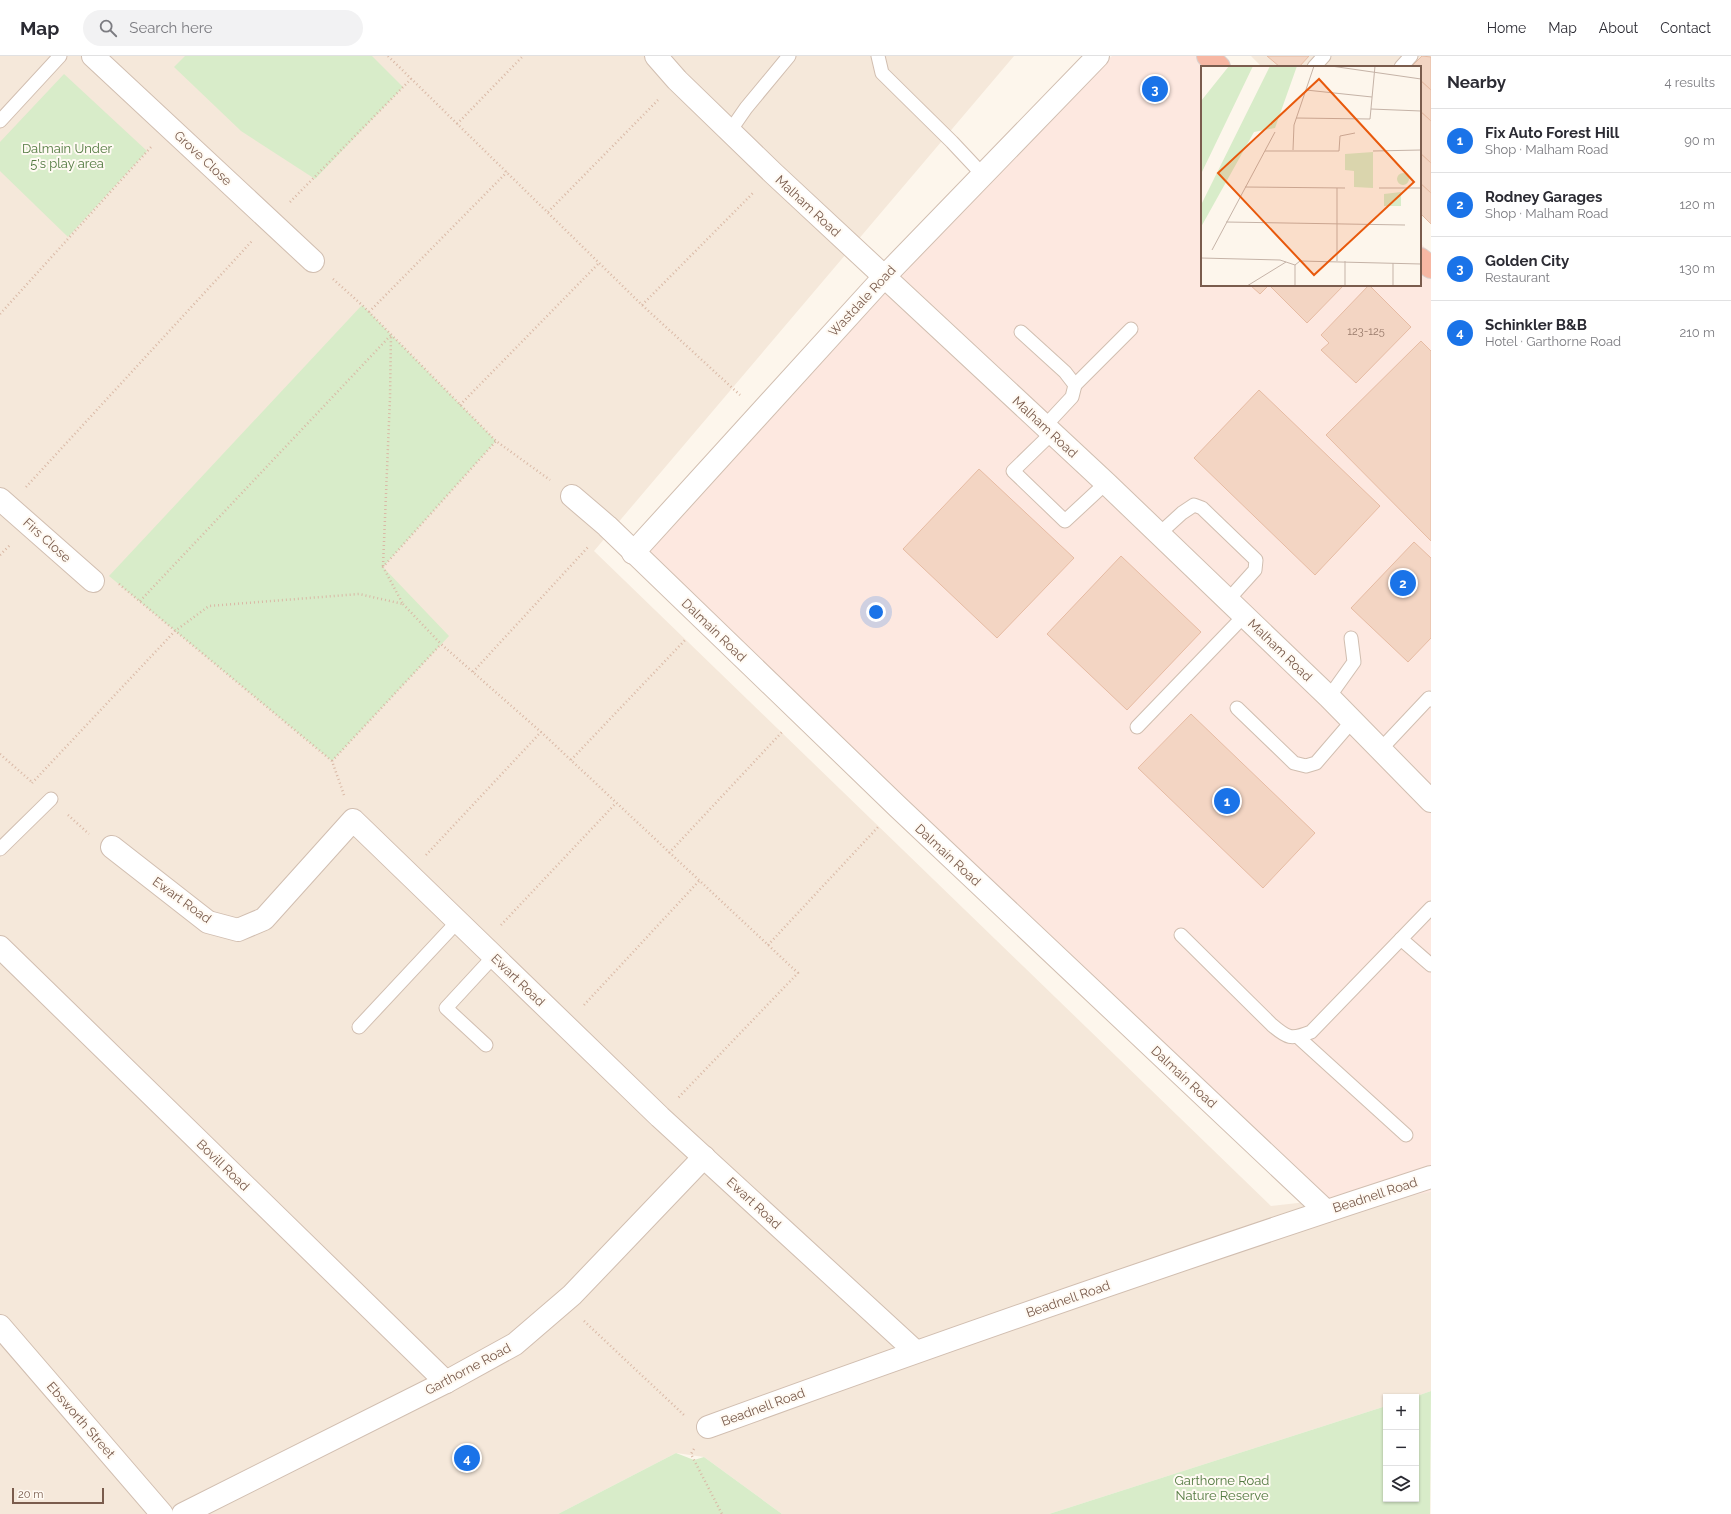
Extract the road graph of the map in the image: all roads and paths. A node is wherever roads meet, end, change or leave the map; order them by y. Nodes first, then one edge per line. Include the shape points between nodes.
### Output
1 (60, 56) edge
2 (94, 56) edge
3 (388, 56) edge
4 (522, 56) edge
5 (656, 56) edge
6 (789, 56) edge
7 (878, 56) edge
8 (1098, 56) edge
9 (1208, 56) edge
10 (1324, 56) edge
11 (1411, 56) edge
12 (1218, 66) edge
13 (1315, 66) edge
14 (1402, 66) edge
15 (411, 79) junction
16 (677, 80) junction
17 (0, 121) edge
18 (457, 124) junction
19 (169, 127) junction
20 (730, 131) junction
21 (507, 172) junction
22 (773, 173) junction
23 (983, 175) junction
24 (548, 212) junction
25 (270, 221) junction
26 (1421, 260) edge
27 (313, 261) joint
28 (599, 263) junction
29 (1431, 267) edge
30 (884, 277) junction
31 (642, 305) junction
32 (369, 312) junction
33 (0, 314) edge
34 (1131, 329) dead end
35 (1021, 332) dead end
36 (391, 335) junction
37 (1075, 385) junction
38 (460, 405) junction
39 (759, 413) junction
40 (1048, 429) junction
41 (496, 441) junction
42 (1106, 483) junction
43 (572, 496) joint
44 (4, 503) edge
45 (607, 526) junction
46 (1159, 534) junction
47 (633, 552) junction
48 (383, 567) junction
49 (93, 581) joint
50 (1228, 600) junction
51 (140, 601) junction
52 (403, 604) junction
53 (1244, 616) junction
54 (704, 620) junction
55 (175, 631) junction
56 (1351, 638) dead end
57 (441, 644) junction
58 (473, 672) junction
59 (1329, 697) junction
60 (1431, 700) edge
61 (1237, 708) dead end
62 (800, 713) junction
63 (1353, 720) junction
64 (1137, 727) dead end
65 (540, 732) junction
66 (1380, 750) junction
67 (571, 760) junction
68 (332, 762) junction
69 (32, 783) dead end
70 (51, 800) dead end
71 (1431, 801) edge
72 (616, 803) junction
73 (898, 807) junction
74 (353, 820) junction
75 (112, 847) dead end
76 (0, 849) edge
77 (669, 853) junction
78 (408, 874) junction
79 (700, 881) junction
80 (1431, 908) edge
81 (458, 921) junction
82 (1181, 935) dead end
83 (1401, 939) junction
84 (768, 945) junction
85 (0, 947) edge
86 (488, 951) junction
87 (1431, 965) edge
88 (565, 1025) junction
89 (359, 1027) dead end
90 (1298, 1037) junction
91 (486, 1045) dead end
92 (660, 1117) junction
93 (1406, 1135) dead end
94 (704, 1157) junction
95 (1431, 1177) edge
96 (1326, 1211) junction
97 (564, 1302) junction
98 (0, 1326) edge
99 (915, 1352) junction
100 (446, 1382) junction
101 (708, 1427) junction
102 (162, 1514) edge
103 (183, 1514) edge
104 (722, 1514) edge

1 - 17 lane
2 - 19 street, Grove Close
3 - 15 path
4 - 18 path
5 - 16 street, Malham Road
6 - 20 lane
7 - 23 lane via 882,73
8 - 23 street, Wastdale Road
9 - 12 highway
10 - 13 lane
11 - 14 lane
15 - 18 path
15 - 25 path via 315,179
16 - 20 street, Malham Road
16 - 24 path
18 - 21 path
19 - 25 street, Grove Close
19 - 33 path
20 - 22 street, Malham Road
21 - 24 path
21 - 32 path
22 - 30 street, Malham Road
22 - 31 path
23 - 30 street, Wastdale Road
24 - 28 path
25 - 27 street, Grove Close
25 - 44 path
26 - 29 highway
27 - 32 path
28 - 31 path
28 - 38 path
30 - 39 street, Wastdale Road
30 - 40 street, Malham Road
31 - 39 path
32 - 36 path
34 - 37 lane
35 - 37 lane via 1065,372
36 - 38 path
36 - 48 path
36 - 51 path
37 - 40 lane via 1072,397
38 - 41 path
39 - 47 street, Wastdale Road
40 - 42 street, Malham Road
40 - 42 lane via 1013,471 1065,521
41 - 43 path
41 - 48 path
42 - 46 street, Malham Road
43 - 45 street, Dalmain Road
44 - 49 street, Firs Close
45 - 47 street, Dalmain Road
45 - 58 path
46 - 50 street, Malham Road
46 - 50 lane via 1194,505 1202,508 1256,560 1255,570
47 - 54 street, Dalmain Road
48 - 52 path
49 - 51 path via 109,576
50 - 53 street, Malham Road
51 - 55 path
52 - 55 path via 359,594 208,606
52 - 57 path
53 - 59 street, Malham Road
53 - 64 lane
54 - 62 street, Dalmain Road
54 - 67 path
55 - 68 path
55 - 69 path
56 - 59 lane via 1354,662
57 - 58 path
57 - 68 path
58 - 65 path
59 - 63 street, Malham Road
60 - 66 lane via 1429,698
61 - 63 lane via 1294,763 1306,766 1316,763
62 - 73 street, Dalmain Road
62 - 77 path
63 - 66 street, Malham Road
65 - 67 path
65 - 78 path
66 - 71 street, Malham Road
67 - 72 path
68 - 74 path
70 - 76 lane
72 - 77 path
72 - 86 path
73 - 84 path
73 - 96 street, Dalmain Road
74 - 75 street, Ewart Road via 264,919 238,930 208,922
74 - 78 street, Ewart Road
77 - 79 path
78 - 81 street, Ewart Road
79 - 84 path
79 - 88 path
80 - 83 lane
81 - 86 street, Ewart Road
81 - 89 lane
82 - 90 lane via 1284,1036
83 - 87 lane
83 - 90 lane via 1311,1032
84 - 92 path via 798,973
85 - 100 street, Bovill Road
86 - 88 street, Ewart Road
86 - 91 lane via 446,1008
88 - 92 street, Ewart Road
90 - 93 lane
92 - 94 street, Ewart Road
94 - 97 street, Garthorne Road
94 - 99 street, Ewart Road
95 - 96 street, Beadnell Road
96 - 99 street, Beadnell Road
97 - 100 street, Garthorne Road via 515,1344
97 - 101 path via 687,1418
98 - 102 street, Ebsworth Street
99 - 101 street, Beadnell Road
100 - 103 street, Garthorne Road
101 - 104 path via 691,1454

